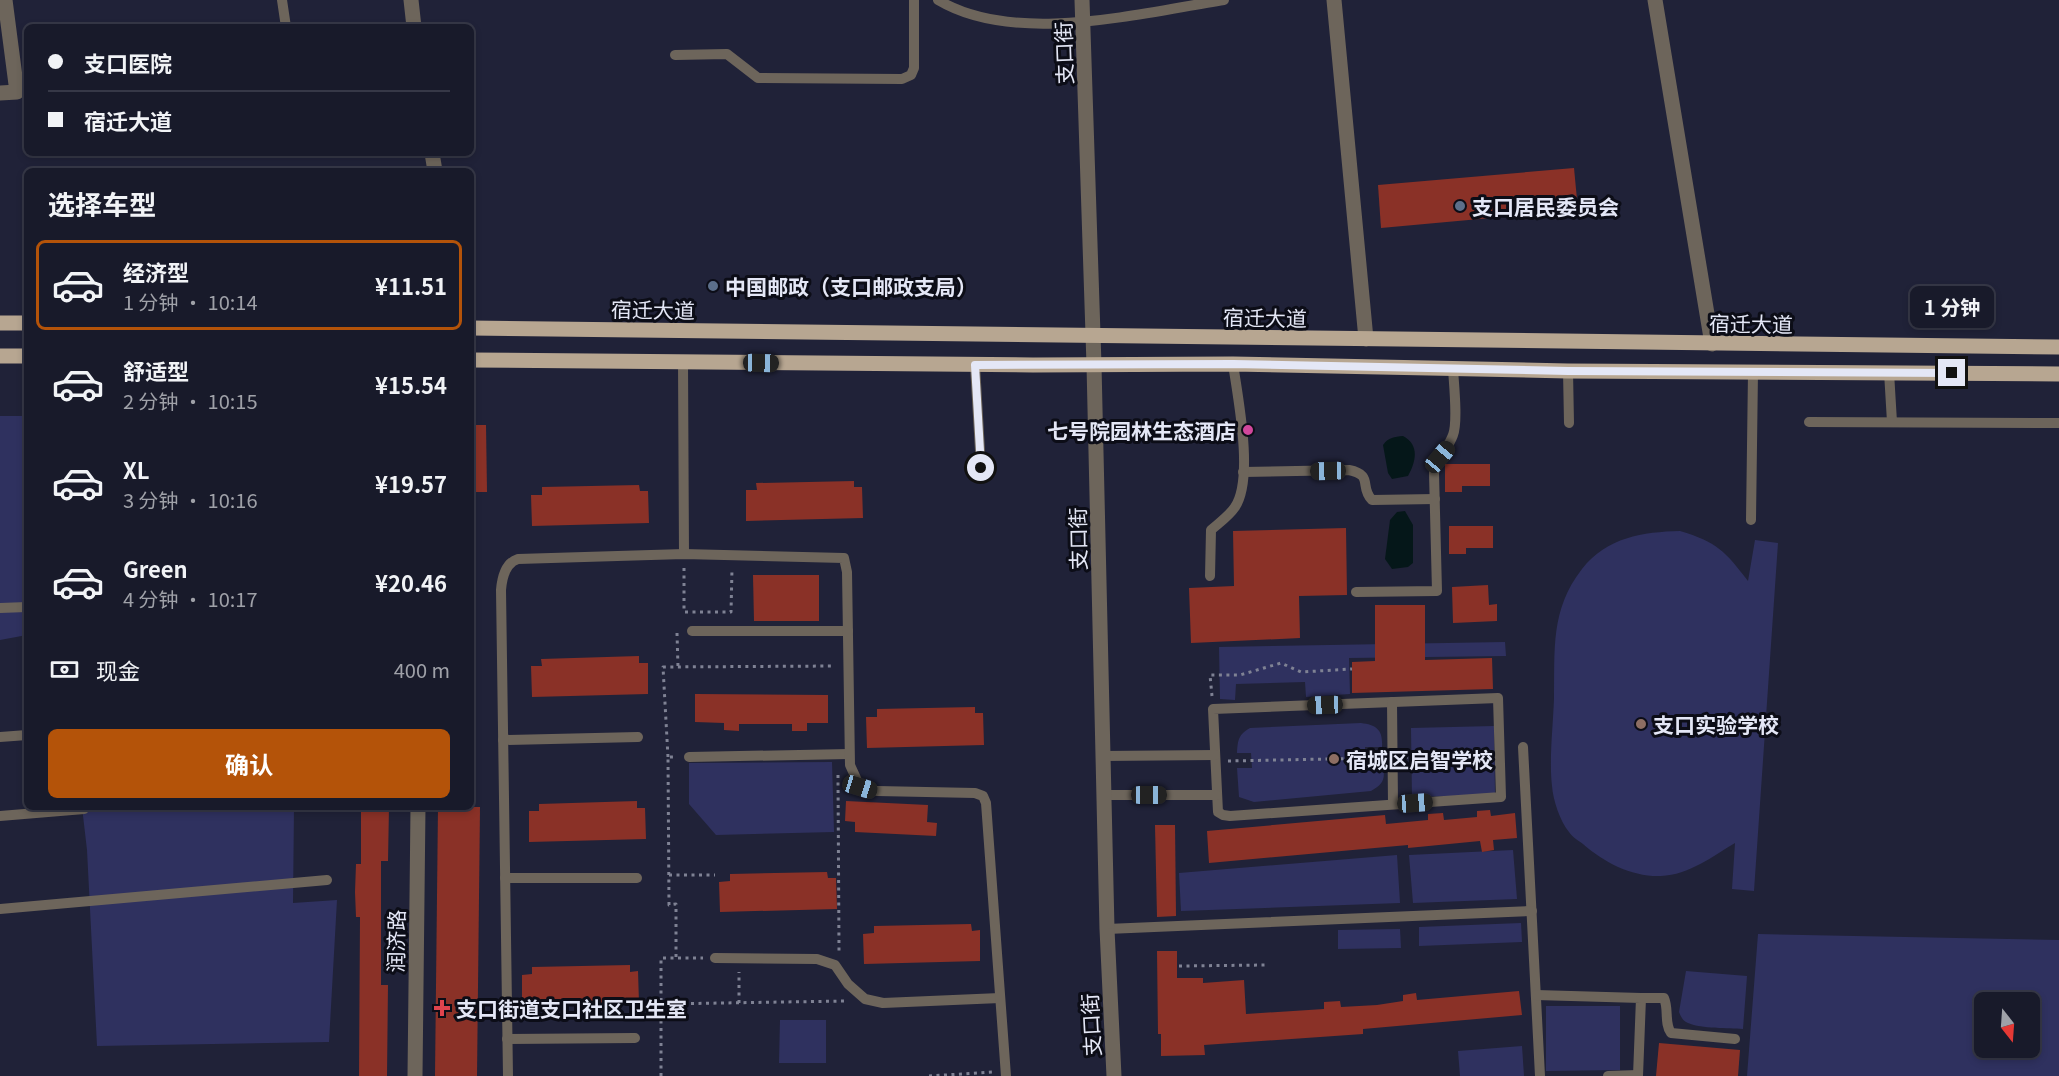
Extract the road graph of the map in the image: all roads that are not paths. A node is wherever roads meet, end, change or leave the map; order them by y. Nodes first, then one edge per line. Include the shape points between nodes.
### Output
1 (5, 0) edge
2 (282, 0) edge
3 (411, 0) edge
4 (914, 0) edge
5 (938, 0) edge
6 (1082, 0) edge
7 (1224, 0) edge
8 (1334, 0) edge
9 (1655, 0) edge
10 (1083, 23) junction
11 (286, 24) edge
12 (414, 24) edge
13 (675, 55) dead end
14 (22, 92) edge
15 (0, 93) edge
16 (0, 323) edge
17 (24, 323) edge
18 (474, 328) edge
19 (1093, 336) junction
20 (1366, 339) junction
21 (1712, 344) junction
22 (2059, 347) edge
23 (0, 356) edge
24 (24, 356) edge
25 (474, 360) edge
26 (683, 362) junction
27 (1233, 364) junction
28 (975, 365) junction
29 (1094, 365) junction
30 (1453, 369) junction
31 (1568, 371) junction
32 (1753, 372) junction
33 (1888, 372) junction
34 (2059, 374) edge
35 (1809, 422) dead end
36 (1892, 422) junction
37 (1569, 423) dead end
38 (2059, 423) edge
39 (981, 468) dead end
40 (1243, 472) junction
41 (1435, 499) junction
42 (1751, 520) dead end
43 (684, 554) junction
44 (1210, 576) dead end
45 (1356, 592) dead end
46 (24, 607) edge
47 (0, 608) edge
48 (692, 631) road end
49 (848, 631) junction
50 (1392, 702) junction
51 (24, 735) edge
52 (0, 737) edge
53 (638, 737) dead end
54 (503, 740) junction
55 (1523, 747) dead end
56 (843, 754) junction
57 (1103, 756) junction
58 (689, 757) road end
59 (1215, 758) junction
60 (1104, 795) junction
61 (1217, 795) junction
62 (1393, 804) junction
63 (72, 810) edge
64 (418, 810) edge
65 (0, 816) edge
66 (505, 878) junction
67 (637, 878) dead end
68 (327, 880) dead end
69 (0, 909) edge
70 (1532, 911) junction
71 (1107, 929) junction
72 (715, 958) road end
73 (1536, 995) junction
74 (1000, 998) junction
75 (1641, 998) junction
76 (507, 1038) junction
77 (635, 1038) dead end
78 (1735, 1039) dead end
79 (1006, 1074) edge
80 (1638, 1075) edge
81 (415, 1076) edge
82 (508, 1076) edge
83 (1114, 1076) edge
84 (1540, 1076) edge
85 (1608, 1076) edge

1 - 14 street
2 - 11 lane
3 - 12 street
4 - 13 lane via 914,68 911,75 902,79 758,78 727,54
5 - 10 lane via 954,9 1019,23
6 - 10 street, 支口街
7 - 10 lane
8 - 20 street
9 - 21 street
10 - 19 street, 支口街
14 - 15 street
16 - 17 main road
18 - 19 main road, 宿迁大道
19 - 20 main road, 宿迁大道
19 - 29 street, 支口街
20 - 21 main road, 宿迁大道
21 - 22 main road, 宿迁大道
23 - 24 main road
25 - 26 main road
26 - 28 main road
26 - 43 lane
27 - 29 main road
27 - 30 main road
27 - 40 lane via 1242,418
28 - 29 main road
28 - 39 lane
29 - 57 street, 支口街
30 - 31 main road
30 - 41 lane via 1454,432 1436,465
31 - 32 main road
31 - 37 lane
32 - 33 main road
32 - 42 lane
33 - 34 main road
33 - 36 lane
35 - 36 lane
36 - 38 lane
40 - 41 lane via 1349,470 1363,476 1372,500
40 - 44 lane via 1236,506 1211,530
41 - 45 lane via 1437,591
43 - 49 lane via 843,558 847,572
43 - 54 lane via 512,561 504,572 501,590
46 - 47 lane
48 - 49 lane
49 - 56 lane
50 - 59 lane via 1213,709
50 - 62 lane
50 - 62 lane via 1498,698 1501,796
51 - 52 lane
53 - 54 lane
54 - 66 lane
55 - 70 lane
56 - 58 lane
56 - 74 lane via 860,787 877,792 983,796
57 - 59 lane
57 - 60 street, 支口街
59 - 61 lane
60 - 61 lane
60 - 71 street, 支口街
61 - 62 lane via 1218,812 1230,816
63 - 65 lane
64 - 81 street, 润济路
66 - 67 lane
66 - 76 lane
68 - 69 lane
70 - 71 lane
70 - 73 lane
71 - 83 street, 支口街
72 - 74 lane via 817,959 835,965 865,999 883,1003
73 - 75 lane
73 - 84 lane
74 - 79 lane
75 - 78 lane via 1664,998 1671,1033
75 - 80 lane
76 - 77 lane
76 - 82 lane
80 - 85 lane

